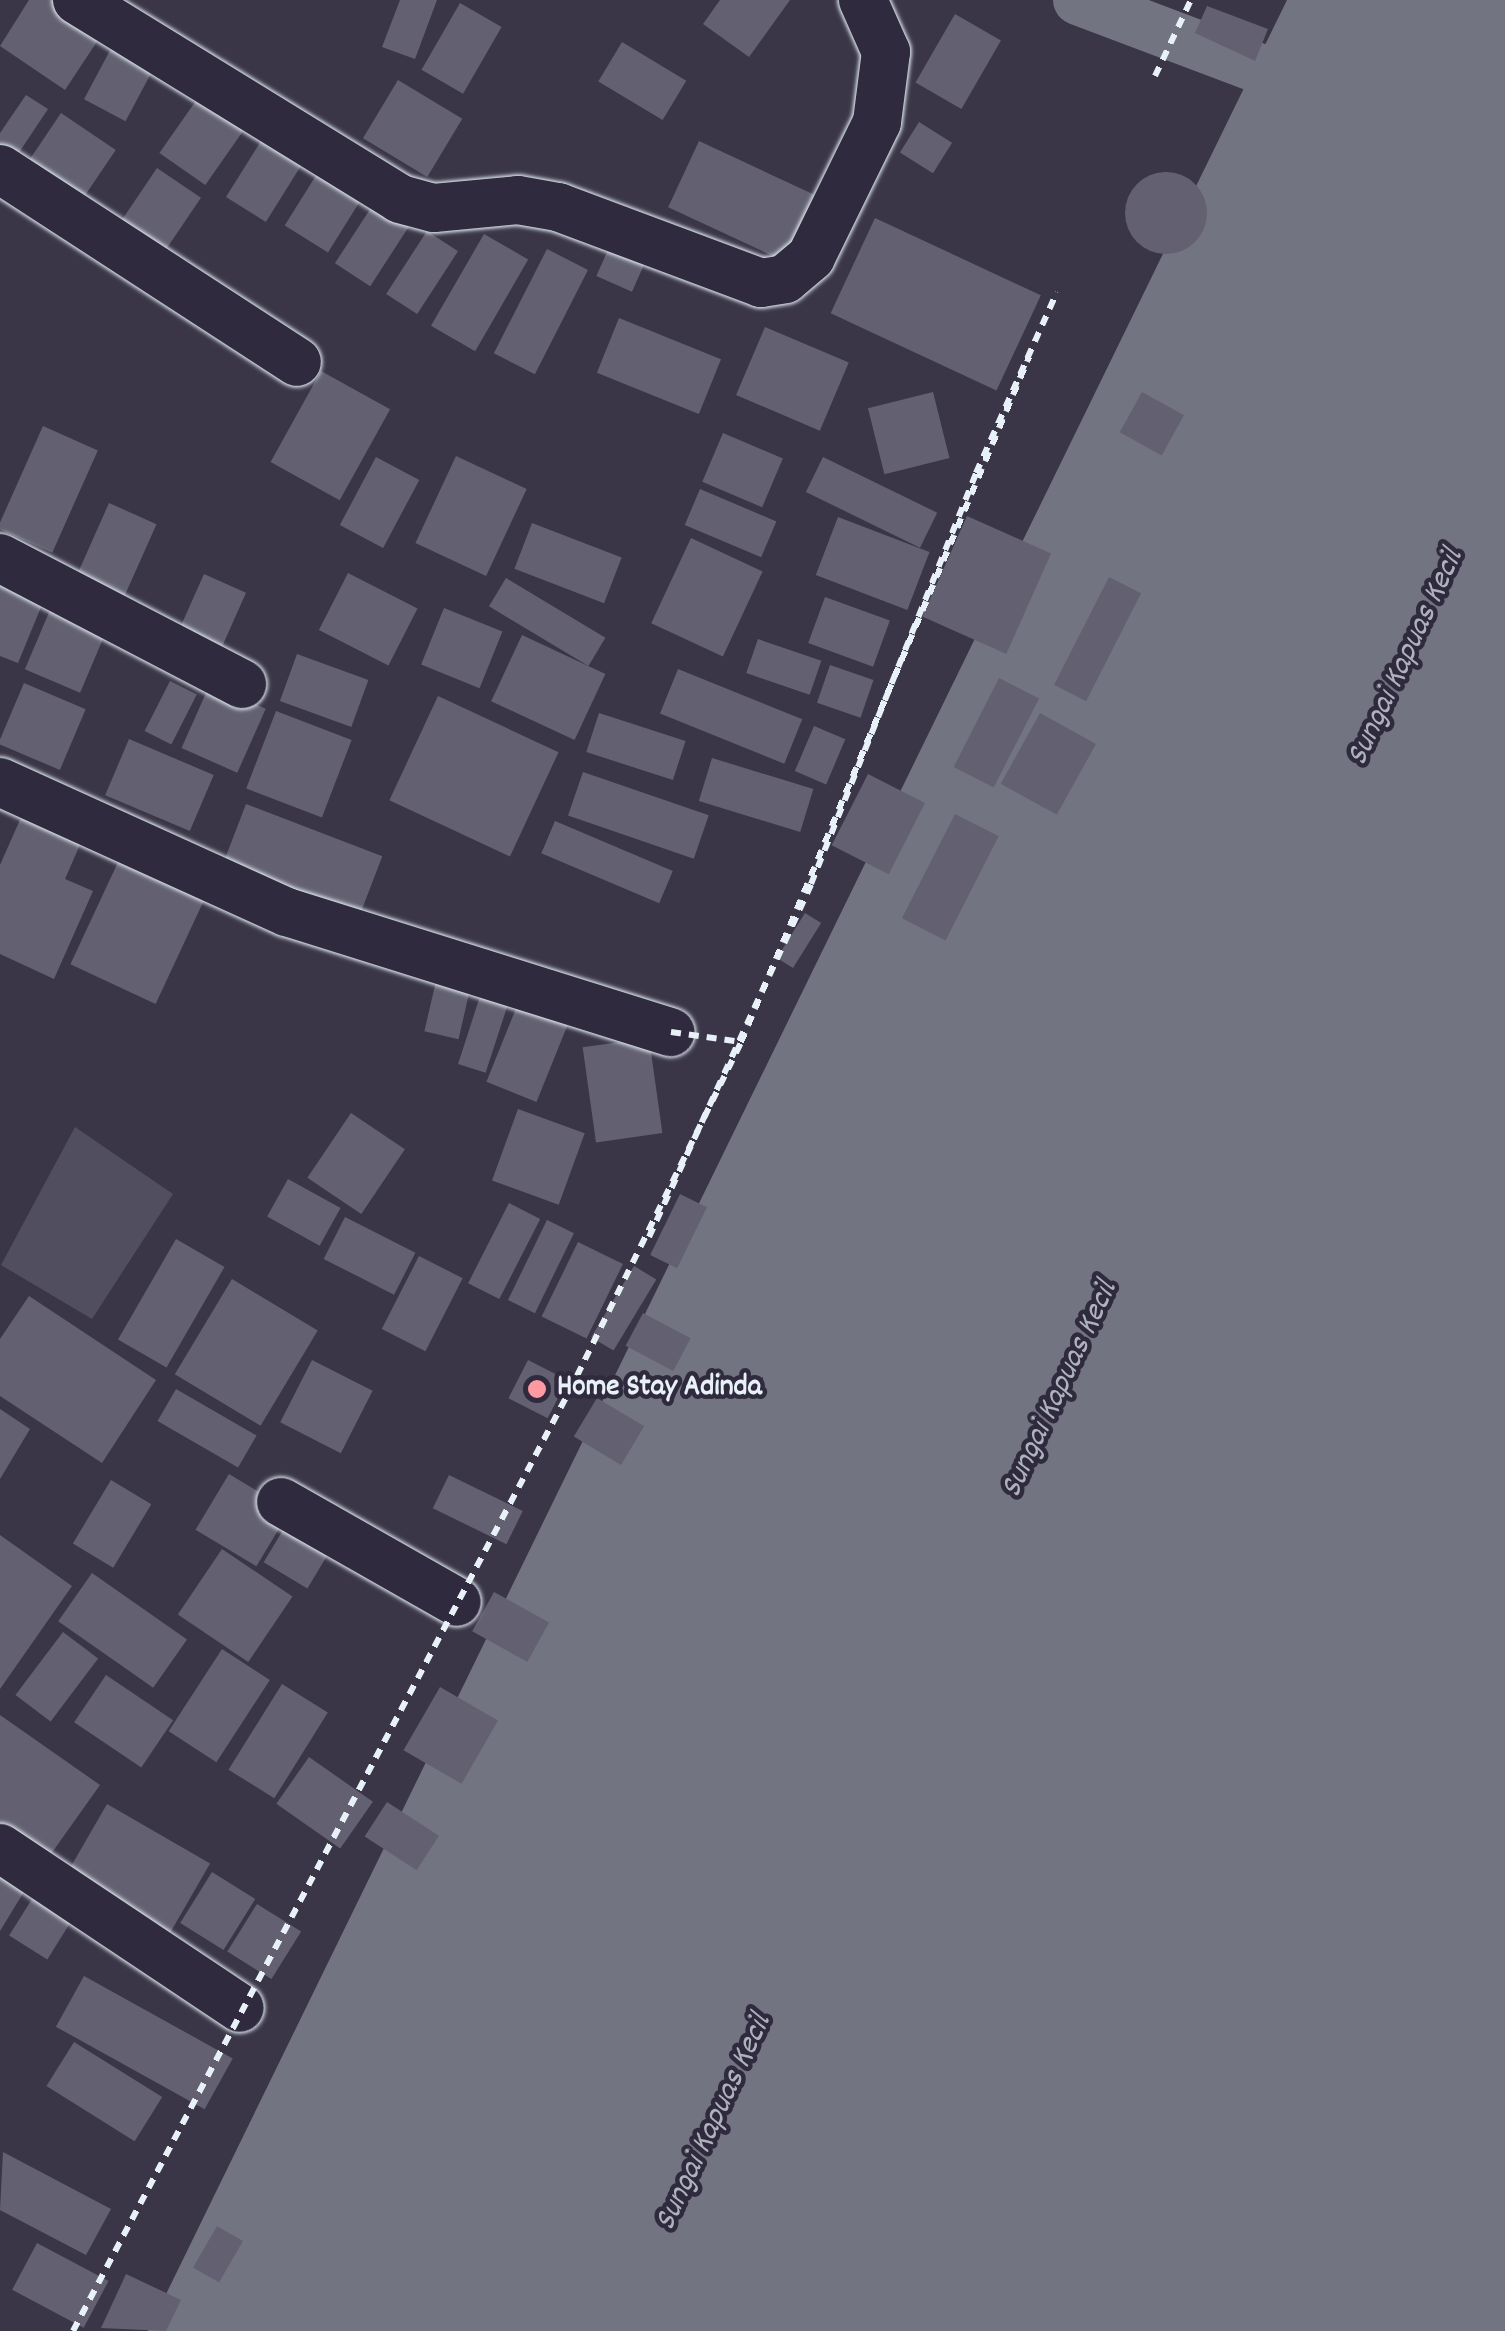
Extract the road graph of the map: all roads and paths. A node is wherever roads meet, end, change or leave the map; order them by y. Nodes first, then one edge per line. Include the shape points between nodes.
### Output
1 (78, 0) edge
2 (863, 0) edge
3 (1191, 0) edge
4 (1155, 76) dead end
5 (0, 169) edge
6 (1057, 292) dead end
7 (1029, 357) dead end
8 (297, 362) dead end
9 (0, 558) edge
10 (242, 684) dead end
11 (0, 782) edge
12 (670, 1032) joint
13 (742, 1042) junction
14 (649, 1237) dead end
15 (281, 1502) dead end
16 (457, 1602) junction
17 (0, 1848) edge
18 (240, 2008) junction
19 (73, 2331) edge

1 - 2 street via 400,199 434,208 502,200 548,204 762,282 785,279 812,257 877,122 886,52
3 - 4 path
5 - 8 street
6 - 14 path via 968,491 811,884
7 - 13 path, bridge
9 - 10 street
11 - 12 street via 287,912
12 - 13 path, bridge
13 - 16 path, bridge
15 - 16 street
16 - 18 path, bridge
17 - 18 street
18 - 19 path, bridge

